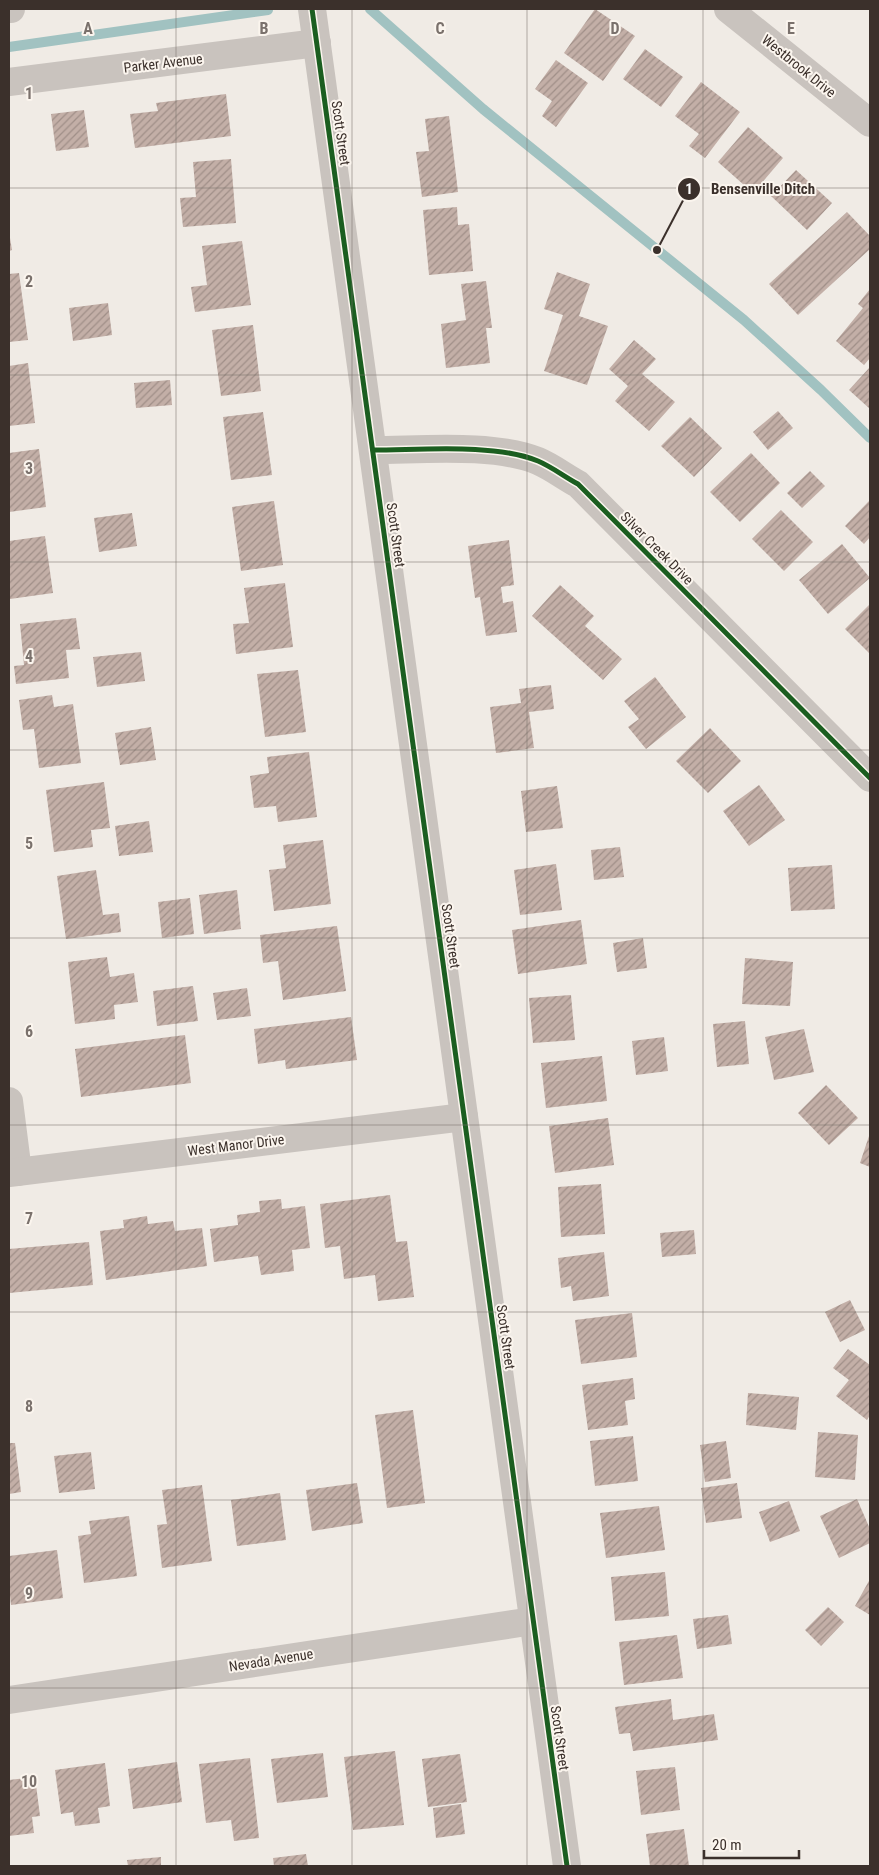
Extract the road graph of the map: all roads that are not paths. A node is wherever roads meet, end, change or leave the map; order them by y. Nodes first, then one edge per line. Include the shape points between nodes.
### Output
1 (312, 9) edge
2 (728, 9) edge
3 (317, 43) junction
4 (9, 82) edge
5 (870, 123) edge
6 (373, 450) junction
7 (870, 778) edge
8 (9, 1101) edge
9 (464, 1117) junction
10 (14, 1173) edge
11 (533, 1621) junction
12 (9, 1700) edge
13 (567, 1866) edge

1 - 3 street, Scott Street
2 - 5 street, Westbrook Drive
3 - 4 street, Parker Avenue
3 - 6 street, Scott Street
6 - 7 street, Silver Creek Drive via 499,452 538,461 578,484
6 - 9 street, Scott Street
8 - 10 street
9 - 10 street, West Manor Drive
9 - 11 street, Scott Street
11 - 12 street, Nevada Avenue
11 - 13 street, Scott Street

